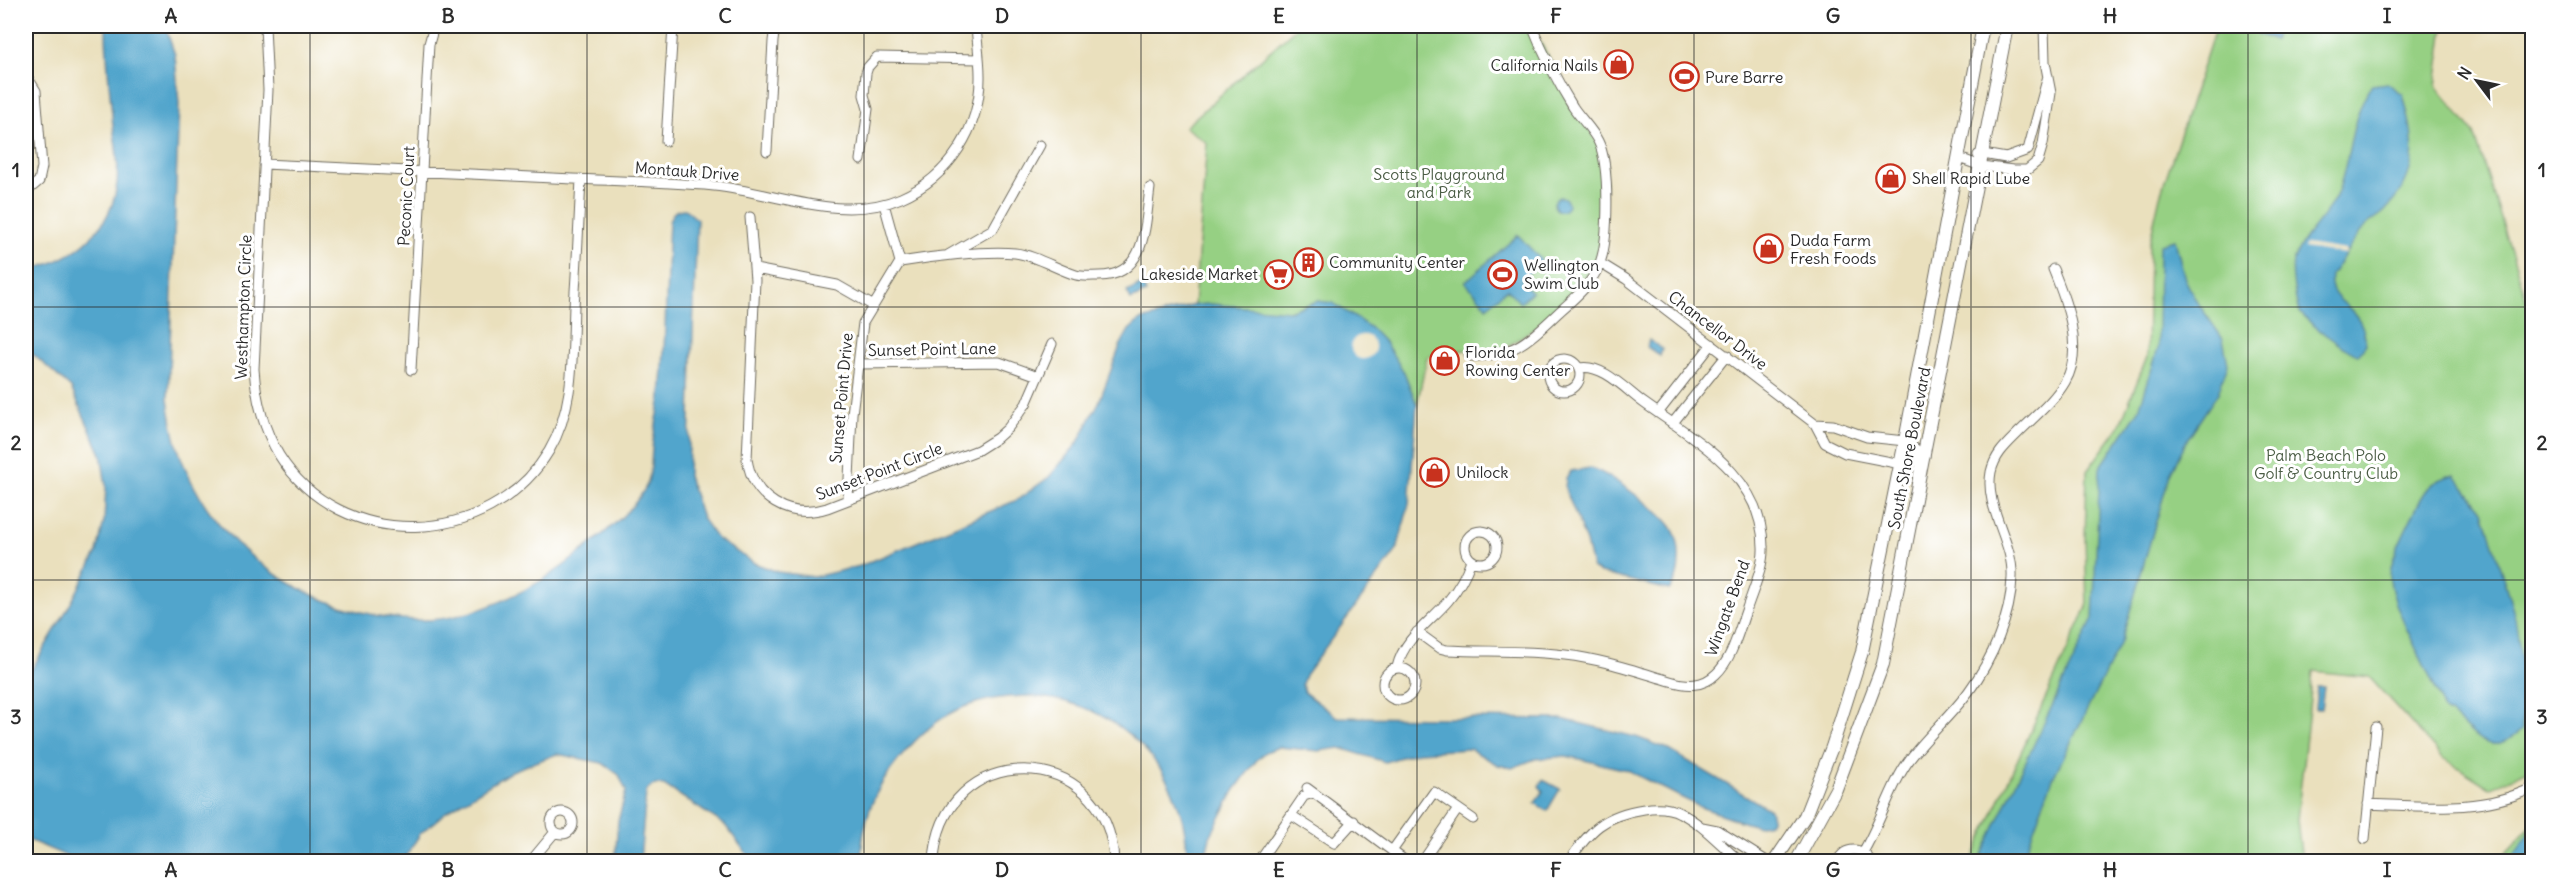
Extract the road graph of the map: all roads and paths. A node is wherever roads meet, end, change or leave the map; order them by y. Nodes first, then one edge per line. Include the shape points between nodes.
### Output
1 (265, 26) edge
2 (434, 26) edge
3 (673, 26) edge
4 (783, 26) edge
5 (976, 26) edge
6 (1532, 26) edge
7 (1983, 26) edge
8 (2007, 26) edge
9 (2044, 26) edge
10 (979, 59) junction
11 (26, 75) edge
12 (2048, 76) junction
13 (666, 141) dead end
14 (1040, 145) dead end
15 (768, 151) dead end
16 (1963, 158) junction
17 (861, 160) dead end
18 (1982, 160) junction
19 (264, 164) junction
20 (422, 172) junction
21 (581, 179) junction
22 (1150, 188) dead end
23 (26, 192) edge
24 (884, 204) junction
25 (750, 217) dead end
26 (945, 256) junction
27 (900, 262) junction
28 (1600, 263) junction
29 (755, 269) junction
30 (2053, 269) dead end
31 (872, 305) junction
32 (1052, 344) dead end
33 (1712, 344) junction
34 (1727, 355) junction
35 (1469, 357) dead end
36 (860, 364) junction
37 (1579, 368) dead end
38 (411, 370) dead end
39 (1038, 376) junction
40 (1676, 390) junction
41 (1691, 401) junction
42 (1658, 413) junction
43 (1672, 424) junction
44 (1815, 424) junction
45 (1905, 441) junction
46 (1925, 456) junction
47 (1901, 464) junction
48 (848, 500) junction
49 (1471, 560) dead end
50 (1417, 632) junction
51 (1397, 667) dead end
52 (2376, 728) dead end
53 (2532, 788) edge
54 (2368, 804) junction
55 (1458, 809) junction
56 (1291, 815) junction
57 (1473, 819) dead end
58 (1354, 821) junction
59 (1702, 828) junction
60 (555, 832) dead end
61 (2365, 839) dead end
62 (1392, 850) junction
63 (1863, 852) junction
64 (530, 861) edge
65 (934, 861) edge
66 (1114, 861) edge
67 (1259, 861) edge
68 (1407, 861) edge
69 (1422, 861) edge
70 (1568, 861) edge
71 (1741, 861) edge
72 (1768, 861) edge
73 (1774, 861) edge
74 (1796, 861) edge
75 (1837, 861) edge
76 (1871, 861) edge

1 - 19 street, Westhampton Circle via 268,90
2 - 20 street, Peconic Court via 429,44
3 - 13 street
4 - 15 street via 774,34 773,41
5 - 10 street, Montauk Drive
6 - 28 street via 1543,54 1598,141 1606,169 1606,219
7 - 16 street, South Shore Boulevard
8 - 18 street, South Shore Boulevard
9 - 12 street
10 - 17 street via 877,57 872,61 866,73 864,95 868,109
10 - 24 street, Montauk Drive via 976,109 963,141 930,180
11 - 23 street via 36,91 42,167 39,181
12 - 18 street via 2028,150 2006,158
12 - 18 street via 2051,93 2037,161 2026,170
14 - 26 street via 993,229
16 - 18 street
16 - 45 street, South Shore Boulevard
18 - 46 street, South Shore Boulevard
19 - 20 street, Montauk Drive
19 - 21 street, Westhampton Circle via 254,369 258,404 270,438 288,468 325,501 369,522 411,528 453,523 492,507 528,478 555,440 571,384
20 - 21 street, Montauk Drive
20 - 38 street, Peconic Court
21 - 24 street, Montauk Drive via 713,186 834,208
22 - 26 street via 1138,255 1128,268 1114,274 1078,276 1016,253
24 - 27 street
25 - 29 street, Sunset Point Circle
26 - 27 street
27 - 31 street, Sunset Point Drive
28 - 33 street, Chancellor Drive
28 - 35 street via 1586,288 1529,340 1511,352
29 - 31 street via 837,285
29 - 48 street, Sunset Point Circle via 747,452 750,473 766,497 791,510 813,512
30 - 63 street via 2069,308 2073,334 2066,381 2000,450 1991,471 1990,489 2013,578 2005,619 1990,657 1969,691 1908,760
31 - 36 street, Sunset Point Drive via 863,323
32 - 39 street, Sunset Point Circle
33 - 34 street, Chancellor Drive
33 - 40 street
34 - 41 street
34 - 44 street, Chancellor Drive
36 - 39 street, Sunset Point Lane via 999,362
36 - 48 street, Sunset Point Drive via 852,414
37 - 42 street, Wingate Bend via 1597,369
39 - 48 street, Sunset Point Circle via 1018,417 991,443
40 - 41 street
40 - 42 street
41 - 43 street
42 - 43 street, Wingate Bend
43 - 50 street, Wingate Bend via 1730,466 1749,494 1760,520 1764,549 1753,591 1734,644 1715,675 1689,687 1613,663 1565,655 1447,650
44 - 45 street, Chancellor Drive via 1833,425 1867,437
44 - 47 street, Chancellor Drive via 1826,443 1845,453
45 - 46 street
45 - 47 street, South Shore Boulevard
46 - 47 street, Chancellor Drive
46 - 74 street, South Shore Boulevard via 1883,664 1836,789
47 - 73 street, South Shore Boulevard via 1859,663 1805,816
49 - 50 street via 1448,601
50 - 51 street
52 - 54 street
53 - 54 street via 2499,801 2466,806
54 - 61 street
55 - 57 street
55 - 62 street via 1434,792
55 - 69 street
56 - 58 street via 1334,843
56 - 58 street via 1310,790
56 - 67 street
58 - 62 street
59 - 70 street via 1669,808 1629,811 1594,828
59 - 71 street
59 - 72 street via 1717,830
60 - 64 street
62 - 68 street
63 - 75 street via 1846,851
63 - 76 street
65 - 66 street via 942,820 958,797 994,774 1022,768 1050,772 1084,791 1105,819

